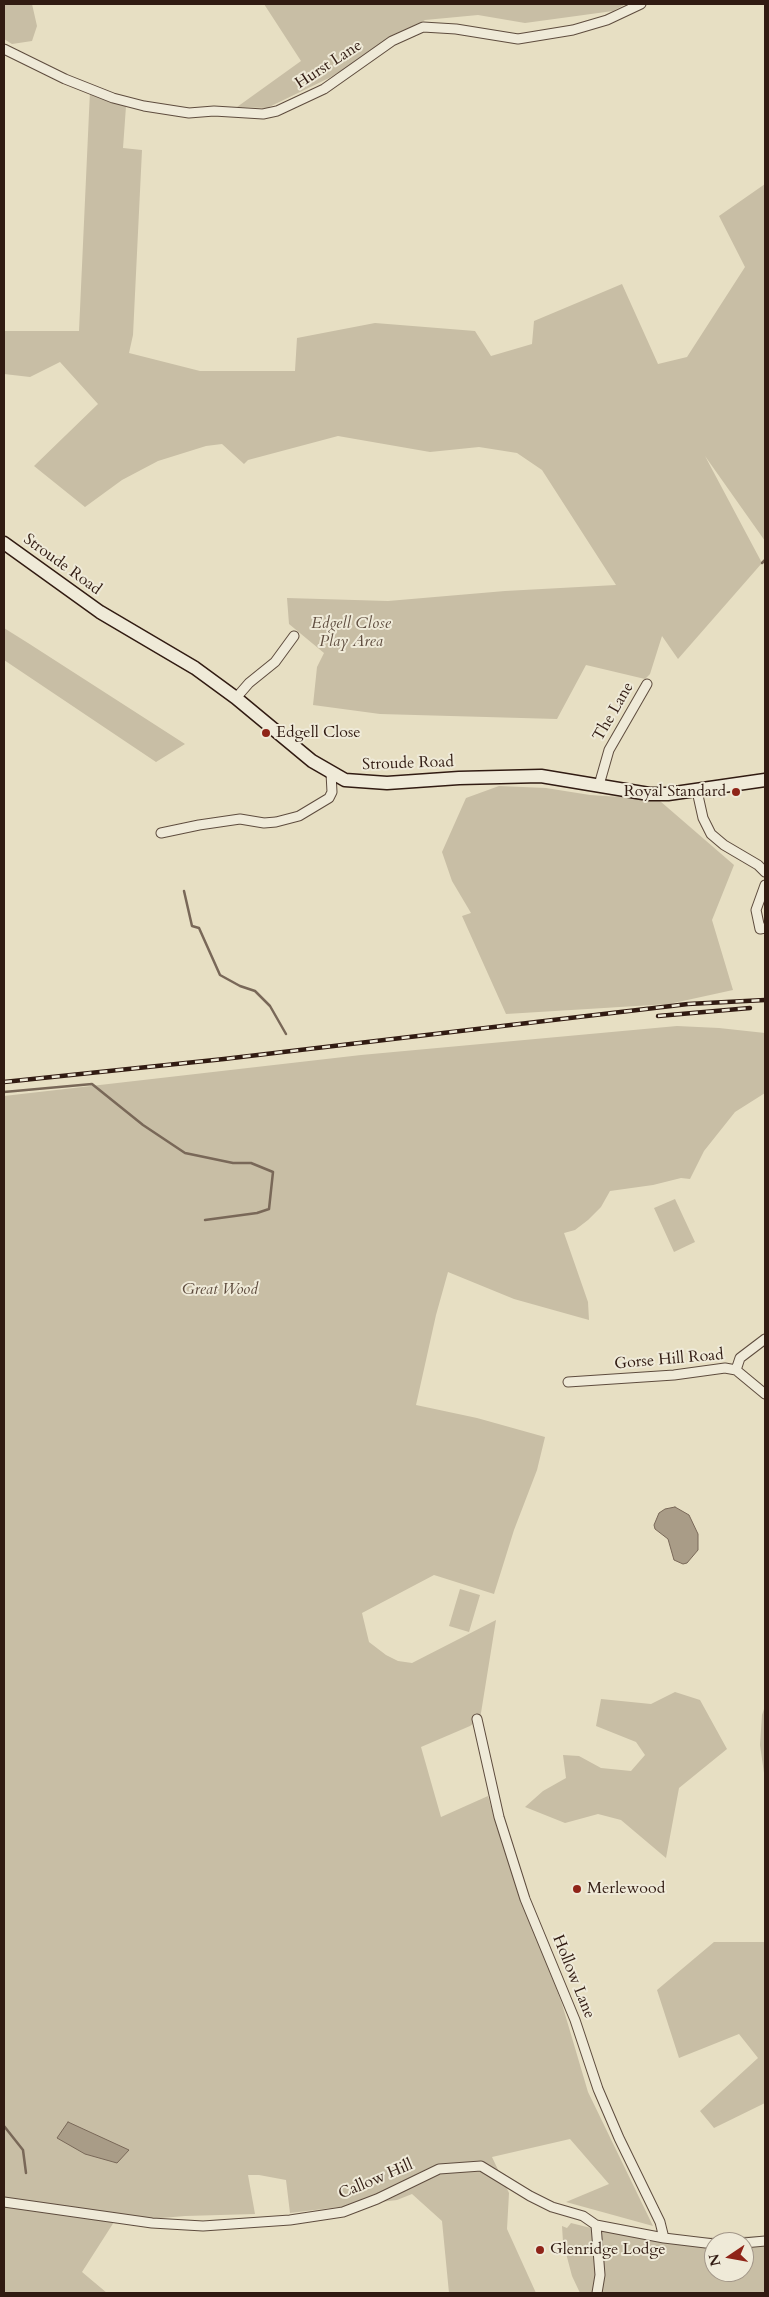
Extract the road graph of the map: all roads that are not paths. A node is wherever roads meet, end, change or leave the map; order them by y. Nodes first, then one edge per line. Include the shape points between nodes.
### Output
1 (641, 4) edge
2 (4, 49) edge
3 (4, 543) edge
4 (294, 636) dead end
5 (647, 684) dead end
6 (236, 698) junction
7 (331, 773) junction
8 (345, 780) junction
9 (765, 780) edge
10 (599, 785) junction
11 (697, 791) junction
12 (332, 792) junction
13 (161, 834) dead end
14 (765, 872) edge
15 (765, 885) edge
16 (765, 928) edge
17 (765, 1339) edge
18 (736, 1370) junction
19 (568, 1382) dead end
20 (765, 1394) edge
21 (477, 1719) dead end
22 (4, 2202) edge
23 (596, 2225) junction
24 (664, 2238) junction
25 (704, 2243) edge
26 (597, 2293) edge

1 - 2 street, Hurst Lane via 607,20 572,30 518,39 423,27 392,41 324,89 263,114 189,113 144,106 65,79
3 - 6 street, Stroude Road via 100,612 171,652
4 - 6 street via 275,662
5 - 10 street, The Lane via 609,750
6 - 7 street, Stroude Road
7 - 8 street, Stroude Road
7 - 12 street
8 - 10 street, Stroude Road via 388,783 541,776
8 - 12 street
9 - 11 street, Stroude Road
10 - 11 street, Stroude Road via 649,794
11 - 14 street via 703,818 711,834 758,864
12 - 13 street via 326,801 299,816 276,822 240,819 199,824
15 - 16 street via 756,910 760,929
17 - 18 street via 740,1358
18 - 19 street, Gorse Hill Road via 725,1368
18 - 20 street, Gorse Hill Road
21 - 24 street, Hollow Lane via 499,1817 526,1899 575,2020 598,2090 660,2222
22 - 23 street, Callow Hill via 152,2223 203,2226 290,2220 343,2212 440,2169 481,2166 530,2196 552,2207 583,2216
23 - 24 street, Callow Hill
23 - 26 street via 600,2275
24 - 25 street, Callow Hill

